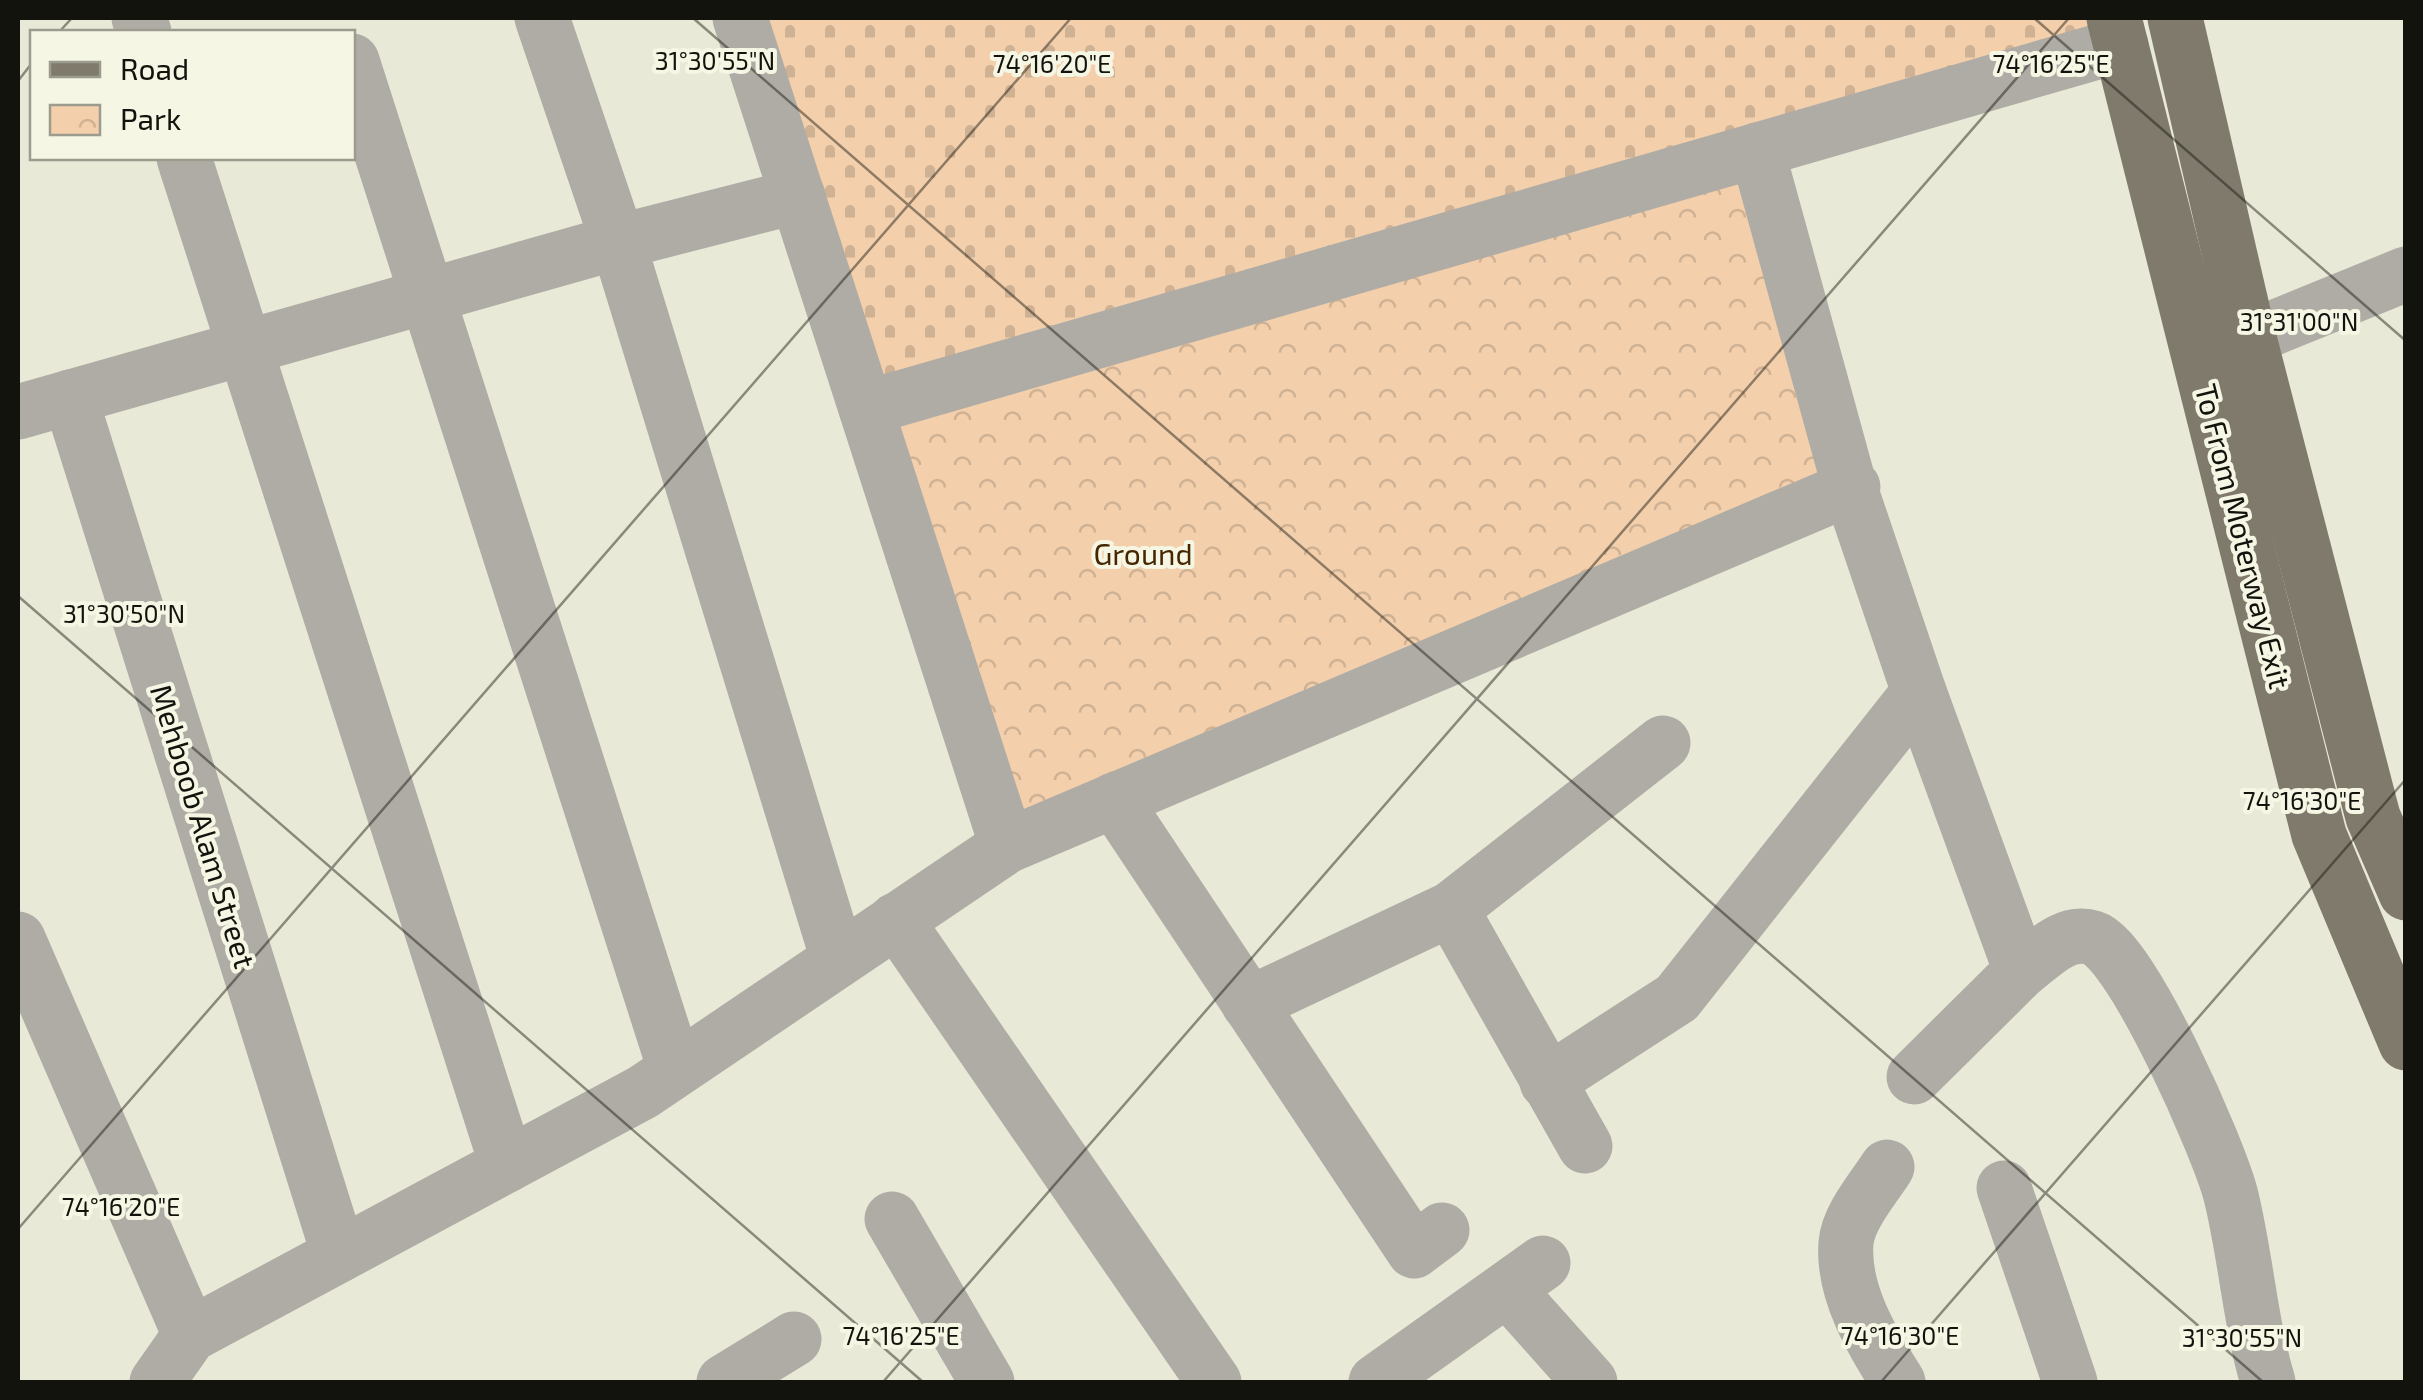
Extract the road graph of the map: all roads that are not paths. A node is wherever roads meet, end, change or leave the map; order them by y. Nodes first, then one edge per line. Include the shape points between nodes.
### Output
1 (542, 18) edge
2 (740, 18) edge
3 (2175, 18) edge
4 (2118, 31) edge
5 (355, 70) edge
6 (1757, 150) junction
7 (185, 160) edge
8 (798, 196) junction
9 (618, 242) junction
10 (2406, 274) edge
11 (429, 297) junction
12 (2249, 338) junction
13 (245, 348) junction
14 (70, 398) junction
15 (866, 408) junction
16 (18, 412) edge
17 (1852, 488) junction
18 (1920, 692) junction
19 (1663, 743) dead end
20 (1114, 800) junction
21 (1007, 846) junction
22 (2406, 893) edge
23 (1451, 909) junction
24 (896, 920) junction
25 (18, 939) edge
26 (838, 959) junction
27 (2021, 971) junction
28 (1249, 1004) junction
29 (2406, 1043) edge
30 (675, 1069) junction
31 (1914, 1077) dead end
32 (1548, 1082) junction
33 (1585, 1146) dead end
34 (507, 1164) junction
35 (1887, 1167) dead end
36 (2004, 1188) dead end
37 (892, 1219) dead end
38 (1442, 1230) dead end
39 (338, 1255) junction
40 (190, 1335) junction
41 (794, 1339) dead end
42 (157, 1382) edge
43 (724, 1382) edge
44 (987, 1382) edge
45 (1214, 1382) edge
46 (1376, 1382) edge
47 (1590, 1382) edge
48 (1898, 1382) edge
49 (2070, 1382) edge
50 (2268, 1382) edge

1 - 9 street
2 - 8 street
3 - 12 main road, To From Moterway Exit
4 - 6 street
4 - 29 main road, To From Moterway Exit via 2319,835
5 - 11 street
6 - 15 street
6 - 17 street
7 - 13 street
8 - 9 street
8 - 15 street
9 - 11 street
9 - 26 street
10 - 12 street
11 - 13 street
11 - 30 street
12 - 22 main road, To From Moterway Exit via 2372,817
13 - 14 street
13 - 34 street
14 - 16 street
14 - 39 street, Mehboob Alam Street
15 - 21 street
17 - 18 street
17 - 20 street
18 - 27 street
18 - 32 street via 1677,998
19 - 23 street
20 - 21 street
20 - 28 street
21 - 24 street
23 - 28 street
23 - 32 street
24 - 26 street
24 - 45 street
25 - 40 street
26 - 30 street
27 - 31 street
27 - 50 street via 2068,936 2092,937 2108,946 2142,994 2231,1193
28 - 38 street via 1414,1251
30 - 34 street
32 - 33 street
34 - 39 street
35 - 48 street via 1846,1241 1849,1280 1873,1344
36 - 49 street
37 - 44 street
39 - 40 street
40 - 42 street
41 - 43 street
46 - 47 street via 1525,1276

